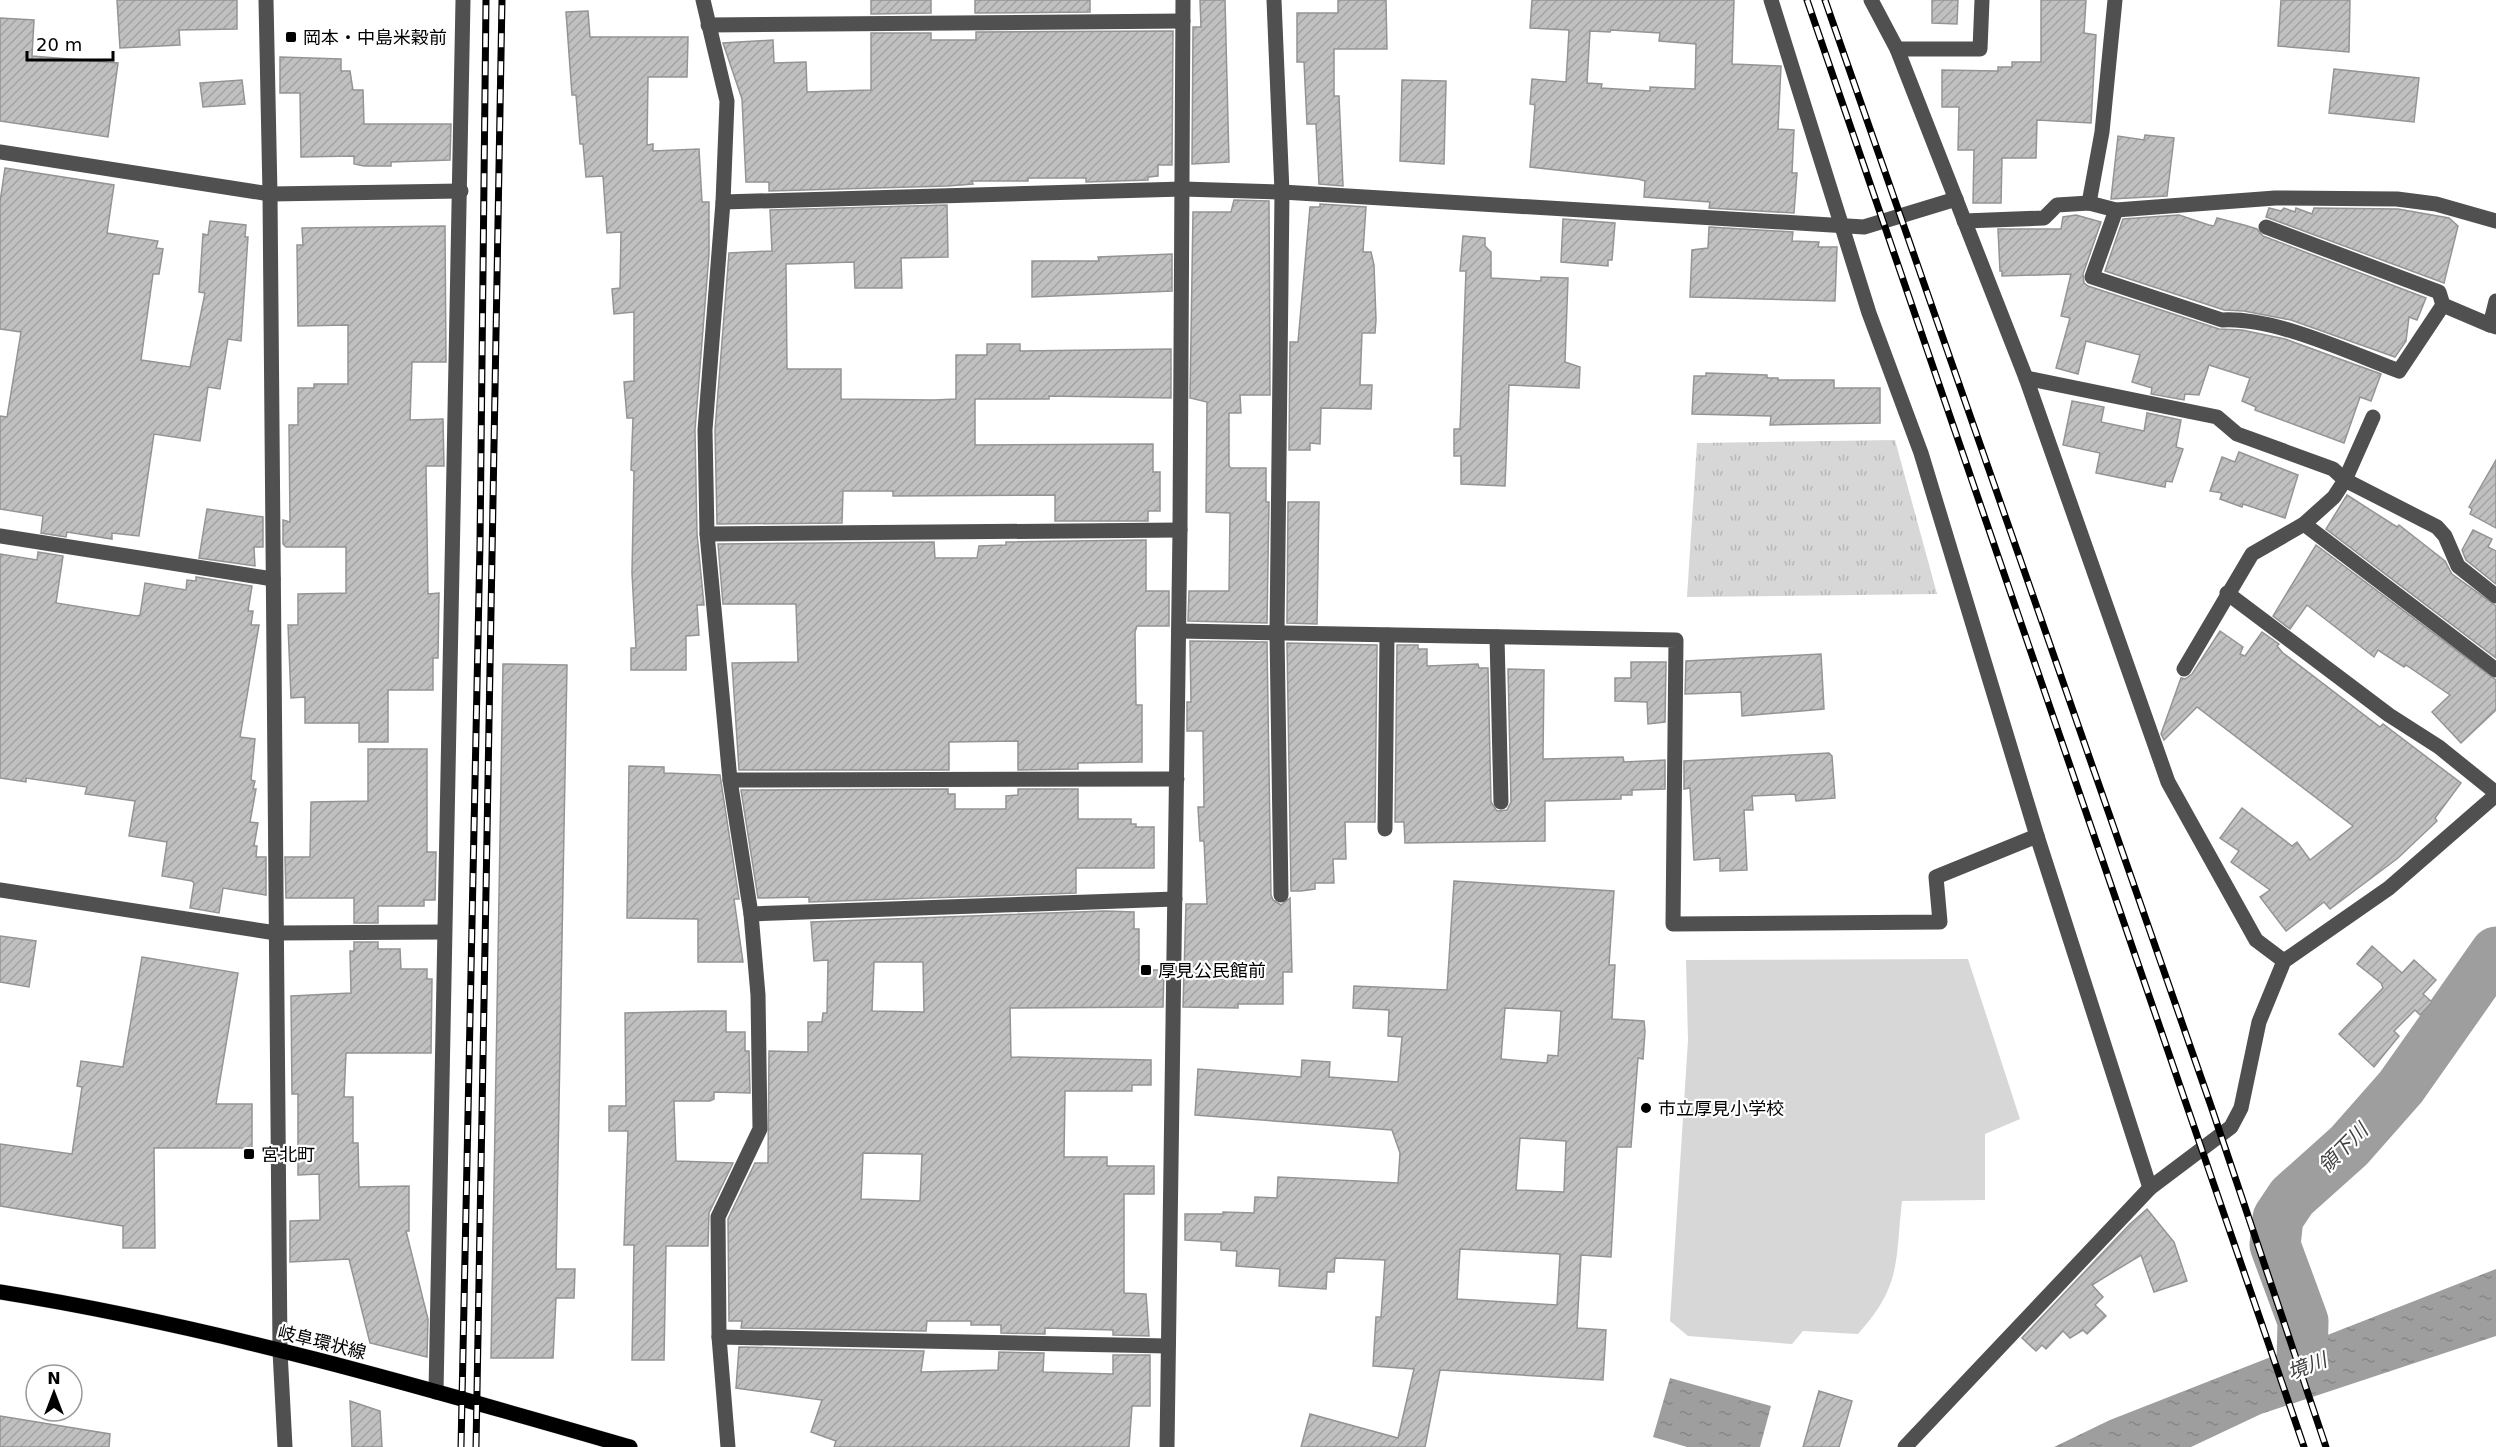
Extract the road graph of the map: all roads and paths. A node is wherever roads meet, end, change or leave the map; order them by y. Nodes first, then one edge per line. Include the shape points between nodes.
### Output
1 (266, 0) edge
2 (464, 0) edge
3 (703, 0) edge
4 (1183, 0) edge
5 (1274, 0) edge
6 (1771, 0) edge
7 (1871, 0) edge
8 (1982, 0) edge
9 (2115, 0) edge
10 (1183, 21) junction
11 (708, 25) junction
12 (1897, 49) junction
13 (0, 152) edge
14 (1183, 189) junction
15 (461, 191) junction
16 (1282, 192) junction
17 (270, 194) junction
18 (1956, 199) junction
19 (723, 202) junction
20 (2089, 203) junction
21 (2116, 210) junction
22 (1965, 221) junction
23 (2496, 221) edge
24 (1844, 227) junction
25 (2266, 228) dead end
26 (2496, 301) edge
27 (2443, 305) junction
28 (2493, 326) edge
29 (2026, 378) junction
30 (2373, 417) dead end
31 (2345, 480) junction
32 (2304, 524) junction
33 (1180, 530) junction
34 (707, 534) junction
35 (0, 536) edge
36 (273, 579) junction
37 (2227, 593) junction
38 (2496, 596) edge
39 (1179, 631) junction
40 (1277, 633) junction
41 (1387, 635) junction
42 (1497, 637) junction
43 (2184, 669) dead end
44 (2496, 670) edge
45 (1177, 779) junction
46 (730, 780) junction
47 (2496, 794) edge
48 (1501, 802) dead end
49 (1385, 829) dead end
50 (2037, 836) junction
51 (0, 890) edge
52 (1281, 895) dead end
53 (1175, 899) junction
54 (751, 914) junction
55 (444, 932) junction
56 (276, 933) junction
57 (2284, 961) junction
58 (2150, 1188) junction
59 (0, 1292) edge
60 (718, 1336) junction
61 (1168, 1346) junction
62 (280, 1351) junction
63 (436, 1392) junction
64 (285, 1447) edge
65 (630, 1447) edge
66 (728, 1447) edge
67 (1167, 1447) edge
68 (1905, 1447) edge

1 - 17 street
2 - 15 street
3 - 11 street
4 - 10 street
5 - 16 street
6 - 24 street
7 - 12 street
8 - 12 street via 1980,49
9 - 20 street via 2102,132
10 - 11 street
10 - 14 street
11 - 19 street via 728,101
12 - 18 street
13 - 17 street
14 - 16 street
14 - 19 street
14 - 33 street
15 - 17 street
15 - 55 street
16 - 24 street
16 - 40 street
17 - 36 street
18 - 22 street
18 - 24 street via 1864,227
19 - 34 street via 705,430
20 - 21 street
20 - 22 street via 2057,205 2044,218
21 - 23 street via 2275,198 2397,199 2436,204
21 - 27 street via 2092,278 2222,320 2242,319 2307,337 2399,371
22 - 29 street
24 - 50 street via 1869,313 1921,453
25 - 27 street via 2439,292
26 - 28 street
27 - 28 street
29 - 31 street via 2217,417 2237,435 2333,469
29 - 57 street via 2168,782 2256,939
30 - 31 street
31 - 32 street via 2334,497
31 - 38 street via 2438,527 2458,566
32 - 37 street via 2252,554
32 - 44 street
33 - 34 street
33 - 39 street
34 - 46 street
35 - 36 street
36 - 56 street
37 - 43 street
37 - 47 street via 2389,715 2439,747
39 - 40 street
39 - 45 street
40 - 41 street
40 - 52 street
41 - 42 street
41 - 49 street
42 - 48 street
42 - 50 street via 1676,640 1673,924 1940,922 1936,877
45 - 46 street
45 - 53 street
46 - 54 street
47 - 57 street via 2389,888
50 - 58 street
51 - 56 street
53 - 54 street
53 - 61 street
54 - 60 street via 758,995 760,1129 718,1217
55 - 56 street
55 - 63 street
56 - 62 street
57 - 58 street via 2259,1022 2241,1108 2231,1127
58 - 68 street
59 - 62 main road, 岐阜環状線 via 60,1301
60 - 61 street
60 - 66 street
61 - 67 street
62 - 63 main road, 岐阜環状線
62 - 64 street
63 - 65 main road, 岐阜環状線

